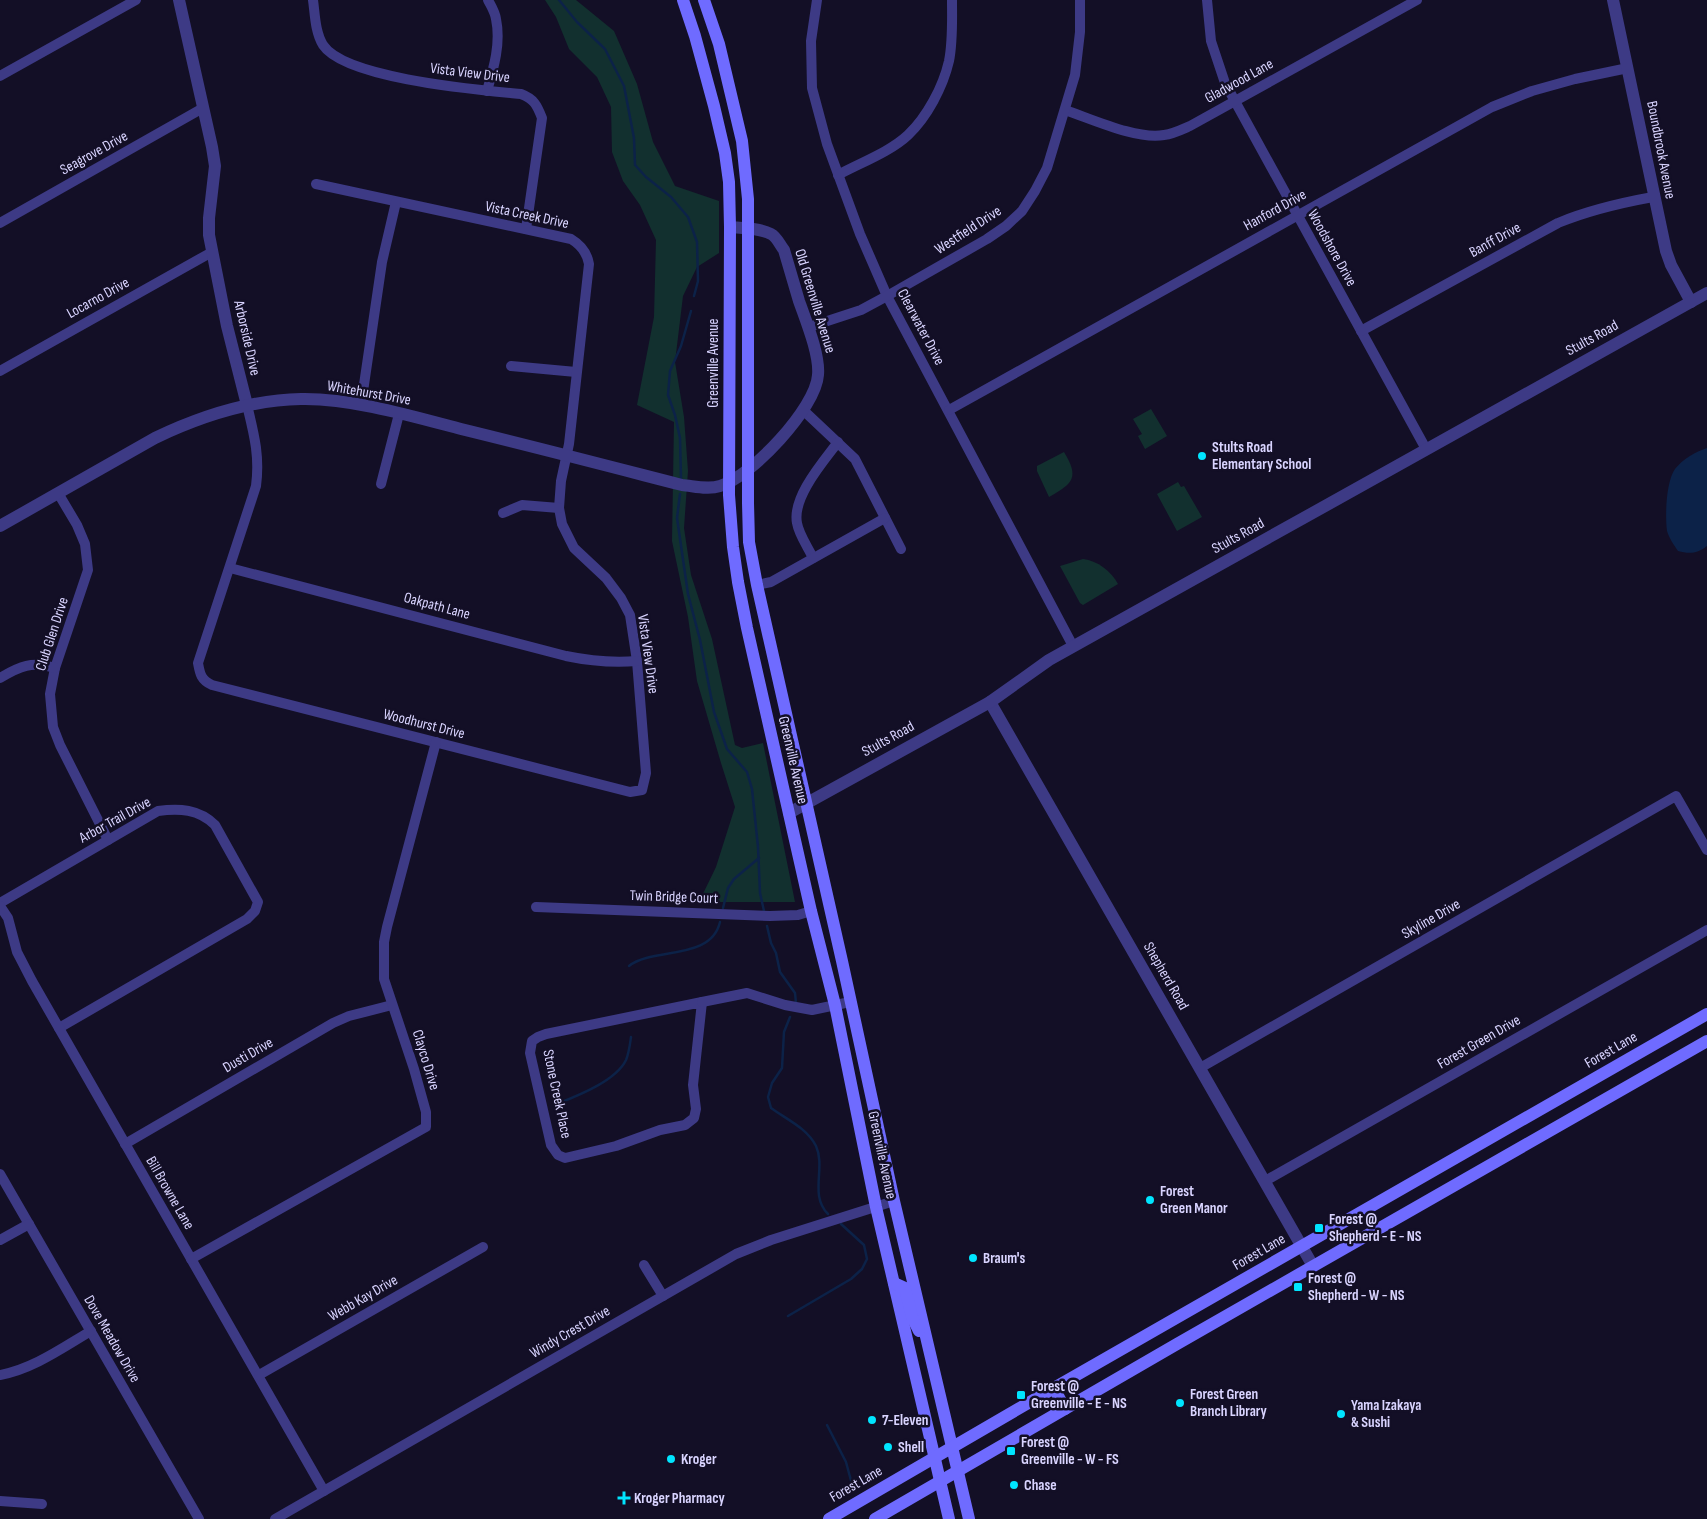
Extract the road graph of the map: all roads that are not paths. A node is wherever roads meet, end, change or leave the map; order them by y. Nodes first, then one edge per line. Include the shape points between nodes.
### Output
1 (136, 0) edge
2 (179, 0) edge
3 (313, 0) edge
4 (488, 0) edge
5 (683, 0) edge
6 (704, 0) edge
7 (817, 0) edge
8 (952, 0) edge
9 (1080, 0) edge
10 (1207, 0) edge
11 (1417, 0) edge
12 (1613, 0) edge
13 (1628, 68) junction
14 (0, 76) edge
15 (487, 91) junction
16 (1234, 102) junction
17 (203, 108) junction
18 (1065, 110) junction
19 (838, 175) junction
20 (316, 184) dead end
21 (1653, 197) junction
22 (396, 202) junction
23 (1297, 215) junction
24 (0, 223) edge
25 (730, 227) junction
26 (526, 229) junction
27 (747, 229) junction
28 (212, 252) junction
29 (1707, 293) edge
30 (888, 296) junction
31 (1691, 302) junction
32 (809, 327) junction
33 (1362, 331) junction
34 (511, 366) dead end
35 (0, 371) edge
36 (576, 372) junction
37 (247, 405) junction
38 (361, 405) junction
39 (802, 410) junction
40 (949, 410) junction
41 (399, 414) junction
42 (838, 442) junction
43 (1426, 449) junction
44 (566, 455) junction
45 (748, 470) junction
46 (729, 482) junction
47 (381, 484) dead end
48 (58, 493) junction
49 (559, 508) junction
50 (503, 513) dead end
51 (885, 518) junction
52 (0, 526) edge
53 (901, 549) dead end
54 (813, 558) junction
55 (230, 568) junction
56 (757, 585) junction
57 (1073, 646) junction
58 (637, 661) junction
59 (55, 668) junction
60 (201, 677) joint
61 (0, 678) edge
62 (990, 702) junction
63 (436, 742) junction
64 (642, 790) joint
65 (805, 803) junction
66 (789, 813) junction
67 (108, 840) junction
68 (1707, 850) edge
69 (0, 904) edge
70 (536, 906) dead end
71 (811, 911) junction
72 (1707, 930) edge
73 (702, 1002) junction
74 (850, 1002) junction
75 (392, 1005) junction
76 (835, 1005) junction
77 (1707, 1014) edge
78 (59, 1028) junction
79 (1707, 1042) edge
80 (1648, 1048) junction
81 (1200, 1068) junction
82 (1660, 1068) junction
83 (125, 1144) junction
84 (0, 1174) edge
85 (1265, 1181) junction
86 (1391, 1194) junction
87 (894, 1200) junction
88 (876, 1207) junction
89 (1403, 1215) junction
90 (29, 1224) junction
91 (0, 1240) edge
92 (1302, 1246) junction
93 (482, 1247) dead end
94 (191, 1259) junction
95 (644, 1265) dead end
96 (1313, 1266) junction
97 (894, 1283) junction
98 (663, 1296) junction
99 (1165, 1324) junction
100 (90, 1331) junction
101 (926, 1338) junction
102 (1177, 1344) junction
103 (259, 1375) junction
104 (0, 1376) edge
105 (1054, 1388) junction
106 (1065, 1409) junction
107 (953, 1447) junction
108 (935, 1457) junction
109 (958, 1471) junction
110 (941, 1481) junction
111 (324, 1491) junction
112 (0, 1501) edge
113 (42, 1504) dead end
114 (198, 1519) edge
115 (275, 1519) edge
116 (828, 1519) edge
117 (875, 1519) edge
118 (949, 1519) edge
119 (969, 1519) edge

1 - 14 street
2 - 17 street, Arborside Drive
3 - 15 street, Vista View Drive via 324,46 351,64 380,74
4 - 15 street via 496,18 498,41
5 - 25 main road, Greenville Avenue via 725,153
6 - 27 main road, Greenville Avenue via 719,44 742,141 748,200
7 - 19 street, Clearwater Drive via 811,41 812,88
8 - 19 street via 949,63 921,120 891,146
9 - 18 street, Westfield Drive via 1078,54
10 - 16 street, Woodshore Drive via 1211,41 1224,83
11 - 16 street, Gladwood Lane
12 - 13 street, Boundbrook Avenue
13 - 21 street, Boundbrook Avenue
13 - 23 street, Hanford Drive via 1575,78 1492,107
15 - 26 street, Vista View Drive via 521,94 530,98 542,118
16 - 18 street, Gladwood Lane via 1190,126 1163,135 1147,136
16 - 23 street, Woodshore Drive
17 - 24 street, Seagrove Drive
17 - 28 street, Arborside Drive via 215,166 209,218
18 - 30 street, Westfield Drive via 1047,168 1022,211 987,239
19 - 30 street, Clearwater Drive
20 - 22 street, Vista Creek Drive
21 - 31 street, Boundbrook Avenue via 1670,265
21 - 33 street, Banff Drive via 1606,207 1558,223
22 - 26 street, Vista Creek Drive
22 - 38 street via 382,262
23 - 33 street, Woodshore Drive
23 - 40 street, Hanford Drive
25 - 27 street, Old Greenville Avenue
25 - 46 main road, Greenville Avenue
26 - 36 street, Vista Creek Drive via 571,239 587,255 589,264
27 - 32 street, Old Greenville Avenue via 771,234 784,250
27 - 45 main road, Greenville Avenue
28 - 35 street, Locarno Drive
28 - 37 street, Arborside Drive
29 - 31 street, Stults Road
30 - 32 street, Westfield Drive via 860,310
30 - 40 street, Clearwater Drive
31 - 43 street, Stults Road
32 - 39 street, Old Greenville Avenue via 818,373 811,398
33 - 43 street, Woodshore Drive
34 - 36 street
36 - 44 street, Vista Creek Drive
37 - 38 street, Whitehurst Drive via 303,399
37 - 48 street, Whitehurst Drive via 180,426
37 - 55 street, Arborside Drive via 258,467 256,486
38 - 41 street, Whitehurst Drive
39 - 42 street
39 - 45 street, Old Greenville Avenue
40 - 57 street, Clearwater Drive
41 - 44 street, Whitehurst Drive
41 - 47 street
42 - 51 street via 855,459
42 - 54 street via 799,500 796,522
43 - 57 street, Stults Road
44 - 46 street, Whitehurst Drive via 682,485 710,488
44 - 49 street, Vista View Drive
45 - 46 street, Whitehurst Drive
45 - 56 main road, Greenville Avenue via 749,542
46 - 66 main road, Greenville Avenue via 738,582
48 - 52 street, Whitehurst Drive
48 - 59 street, Club Glen Drive via 85,544 88,570
49 - 50 street via 522,505
49 - 58 street, Vista View Drive via 562,524 574,548 606,578 630,615
51 - 53 street
51 - 54 street
54 - 56 street via 771,582
55 - 58 street, Oakpath Lane via 566,656 616,663
55 - 60 street, Arborside Drive via 198,663
56 - 65 main road, Greenville Avenue
57 - 62 street, Stults Road
58 - 64 street, Vista View Drive via 646,773
59 - 61 street via 36,664 18,667
59 - 67 street, Club Glen Drive via 50,694 53,727
60 - 63 street, Woodhurst Drive via 212,685
62 - 65 street, Stults Road
62 - 81 street, Shepherd Road
63 - 64 street, Woodhurst Drive via 630,792
63 - 75 street, Clayco Drive via 386,927 384,978
65 - 66 street, Stults Road
65 - 74 main road, Greenville Avenue
66 - 71 main road, Greenville Avenue
67 - 69 street, Arbor Trail Drive
67 - 78 street, Arbor Trail Drive via 158,811 177,808 207,817 215,825 258,902 247,920
68 - 81 street, Skyline Drive via 1676,796
69 - 78 street, Bill Browne Lane via 8,918 17,952
70 - 71 street, Twin Bridge Court via 770,916
71 - 76 main road, Greenville Avenue
72 - 85 street, Forest Green Drive
73 - 73 street, Stone Creek Place via 546,1034 532,1041 532,1062 551,1145 558,1155 565,1158 616,1146 685,1125 694,1118 693,1085
73 - 76 street, Stone Creek Place via 747,993 812,1010
74 - 76 street, Stone Creek Place
74 - 87 main road, Greenville Avenue
75 - 83 street, Dusti Drive via 333,1023
75 - 94 street, Clayco Drive via 426,1112 426,1128
76 - 88 main road, Greenville Avenue
77 - 80 main road, Forest Lane
78 - 83 street, Bill Browne Lane
79 - 82 main road
80 - 82 main road
80 - 86 main road, Forest Lane
81 - 85 street, Shepherd Road
82 - 89 main road
83 - 94 street, Bill Browne Lane
84 - 90 street, Dove Meadow Drive
85 - 92 street, Shepherd Road
86 - 89 main road
86 - 92 main road, Forest Lane
87 - 88 street, Windy Crest Drive
87 - 101 main road, Greenville Avenue
88 - 97 main road, Greenville Avenue
88 - 98 street, Windy Crest Drive via 736,1254
89 - 96 main road
90 - 91 street
90 - 100 street, Dove Meadow Drive
92 - 96 street, Shepherd Road
92 - 99 main road, Forest Lane
93 - 103 street, Webb Kay Drive
94 - 103 street, Bill Browne Lane
95 - 98 street
96 - 102 main road
97 - 101 main road via 905,1288 916,1325
97 - 108 main road, Greenville Avenue
98 - 111 street, Windy Crest Drive
99 - 102 main road
99 - 105 main road, Forest Lane
100 - 104 street via 40,1360
100 - 114 street, Dove Meadow Drive
101 - 107 main road, Greenville Avenue
102 - 106 main road
103 - 111 street, Bill Browne Lane
105 - 106 main road
105 - 107 main road, Forest Lane
106 - 109 main road
107 - 108 main road, Forest Lane
107 - 109 main road, Greenville Avenue
108 - 110 main road, Greenville Avenue
108 - 116 main road, Forest Lane
109 - 110 main road
109 - 119 main road, Greenville Avenue
110 - 117 main road
110 - 118 main road, Greenville Avenue
111 - 115 street, Windy Crest Drive
112 - 113 street

